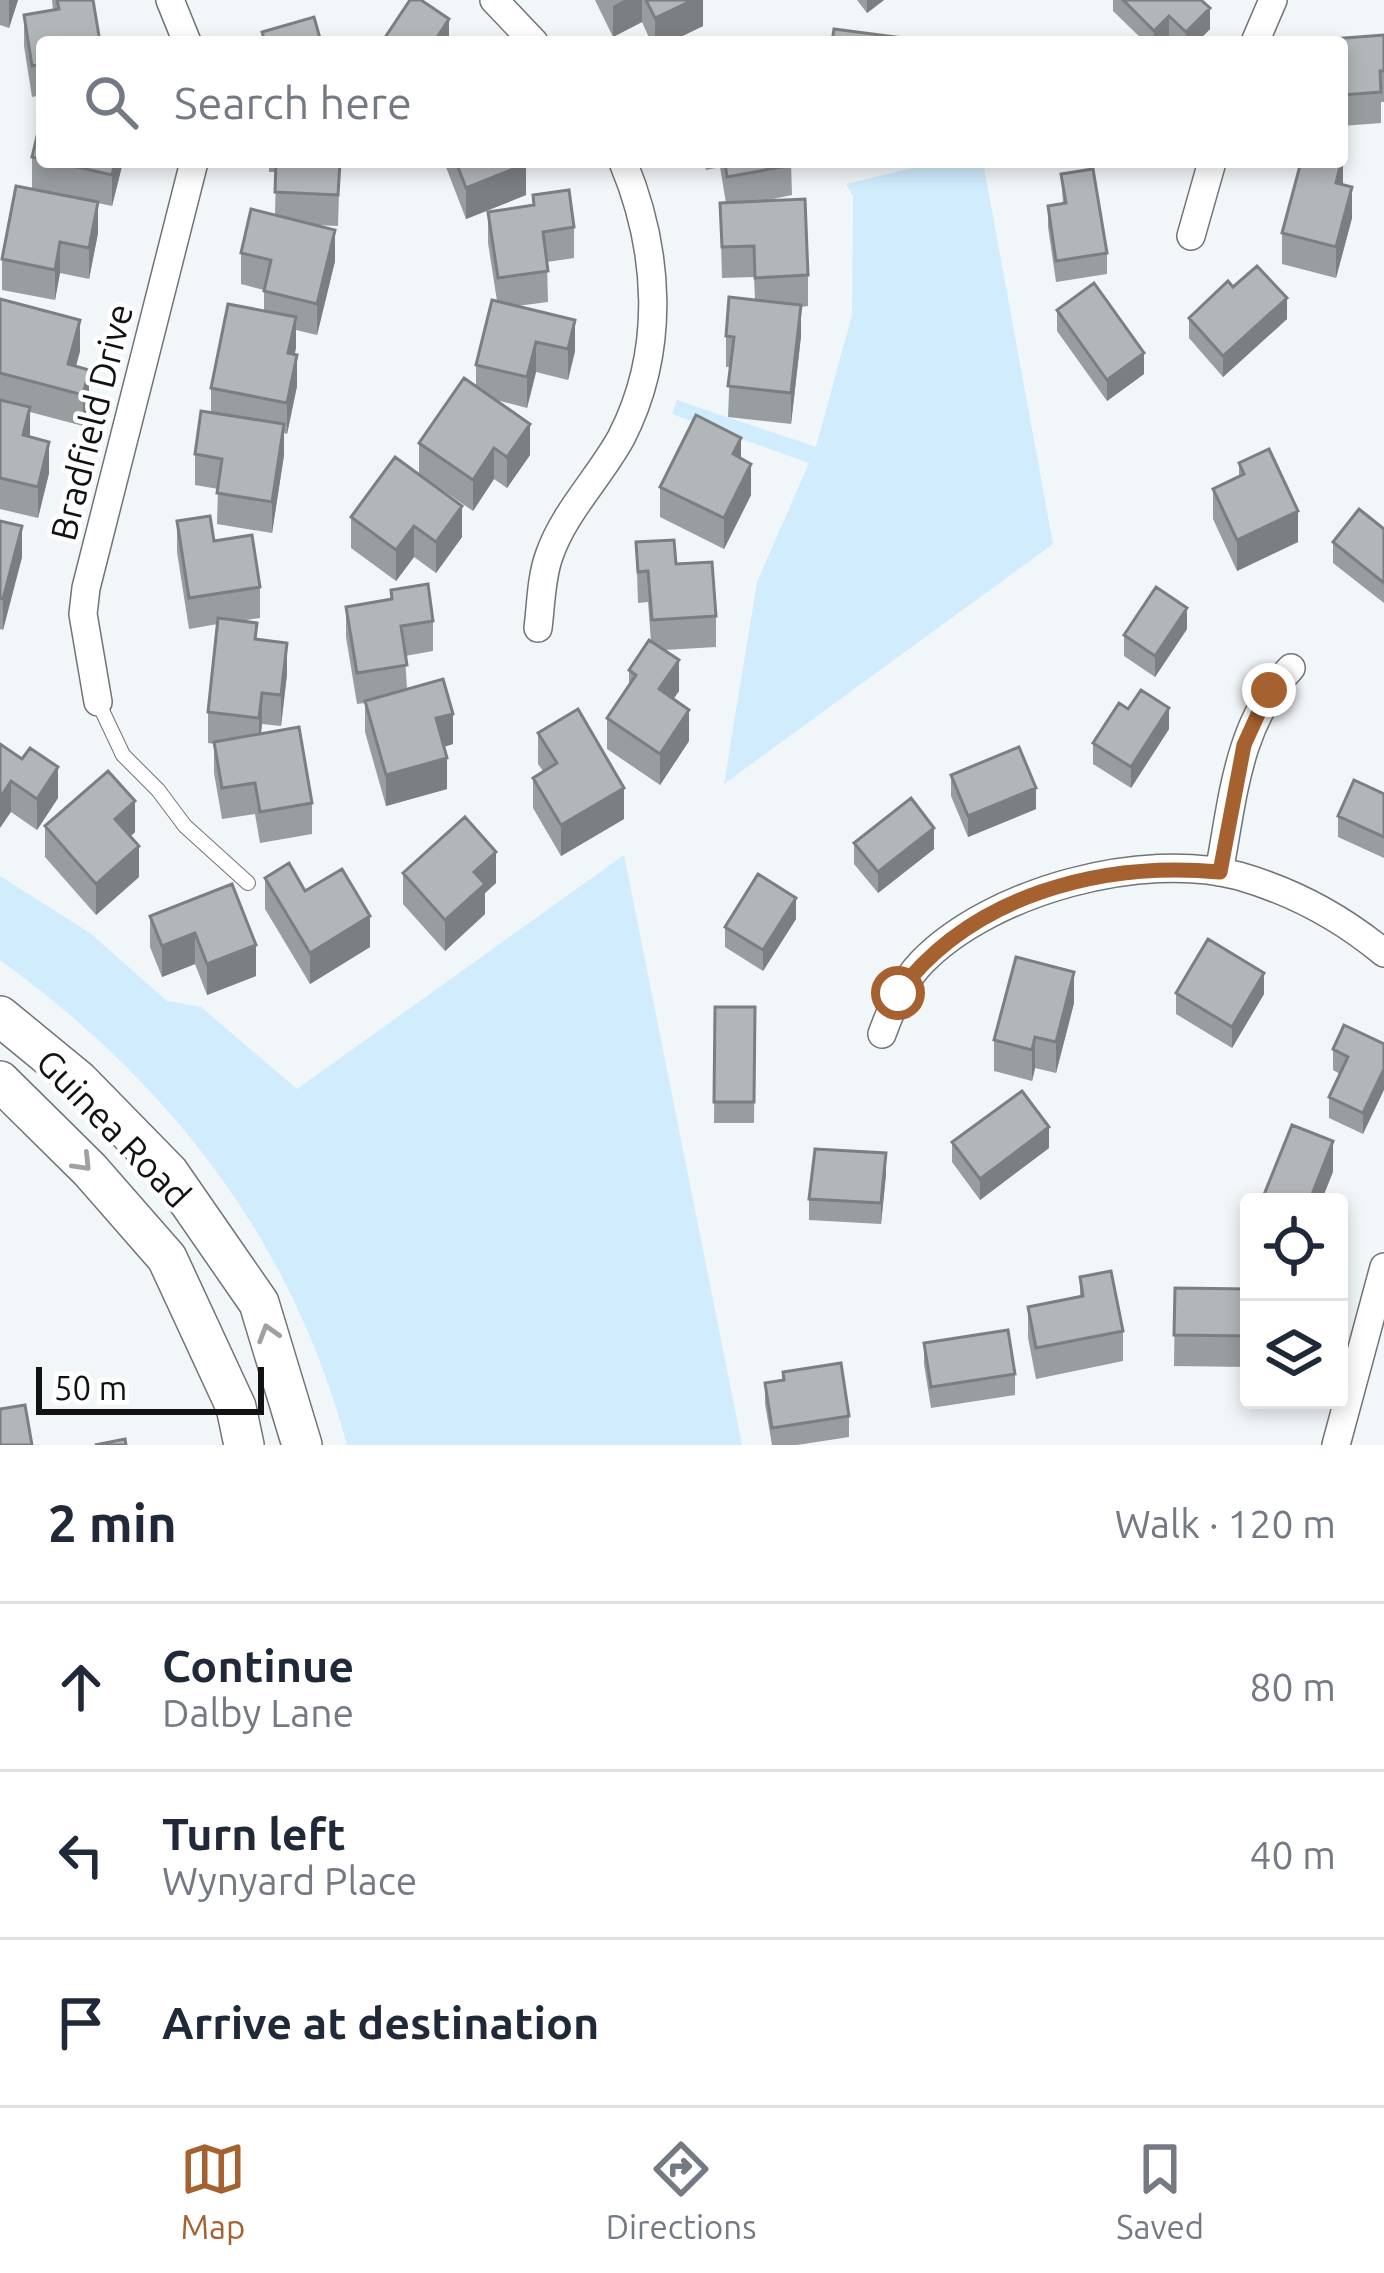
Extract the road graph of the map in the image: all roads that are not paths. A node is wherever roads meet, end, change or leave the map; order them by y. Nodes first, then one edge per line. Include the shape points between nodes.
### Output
1 (494, 0) edge
2 (1273, 0) edge
3 (176, 2) edge
4 (185, 36) edge
5 (528, 36) edge
6 (1258, 36) edge
7 (192, 168) edge
8 (625, 168) edge
9 (1210, 168) edge
10 (1191, 236) dead end
11 (538, 628) dead end
12 (1291, 668) dead end
13 (98, 702) joint
14 (1220, 872) junction
15 (248, 883) dead end
16 (1384, 952) edge
17 (0, 1016) edge
18 (882, 1034) dead end
19 (0, 1081) edge
20 (1384, 1267) edge
21 (244, 1445) edge
22 (302, 1445) edge
23 (1336, 1445) edge

1 - 5 street
2 - 6 street
3 - 4 street
7 - 13 street, Bradfield Drive via 86,588
8 - 11 street via 648,237 651,343 622,435 547,560
9 - 10 street
12 - 14 street via 1263,700 1244,745
13 - 15 lane via 123,754 184,826
14 - 16 street via 1301,899
14 - 18 street via 1076,880 1024,897 961,930 920,964
22 -> 17 main road, Guinea Road via 259,1303 169,1173 78,1080
19 -> 21 main road, Guinea Road via 167,1258 236,1407
20 - 23 street

